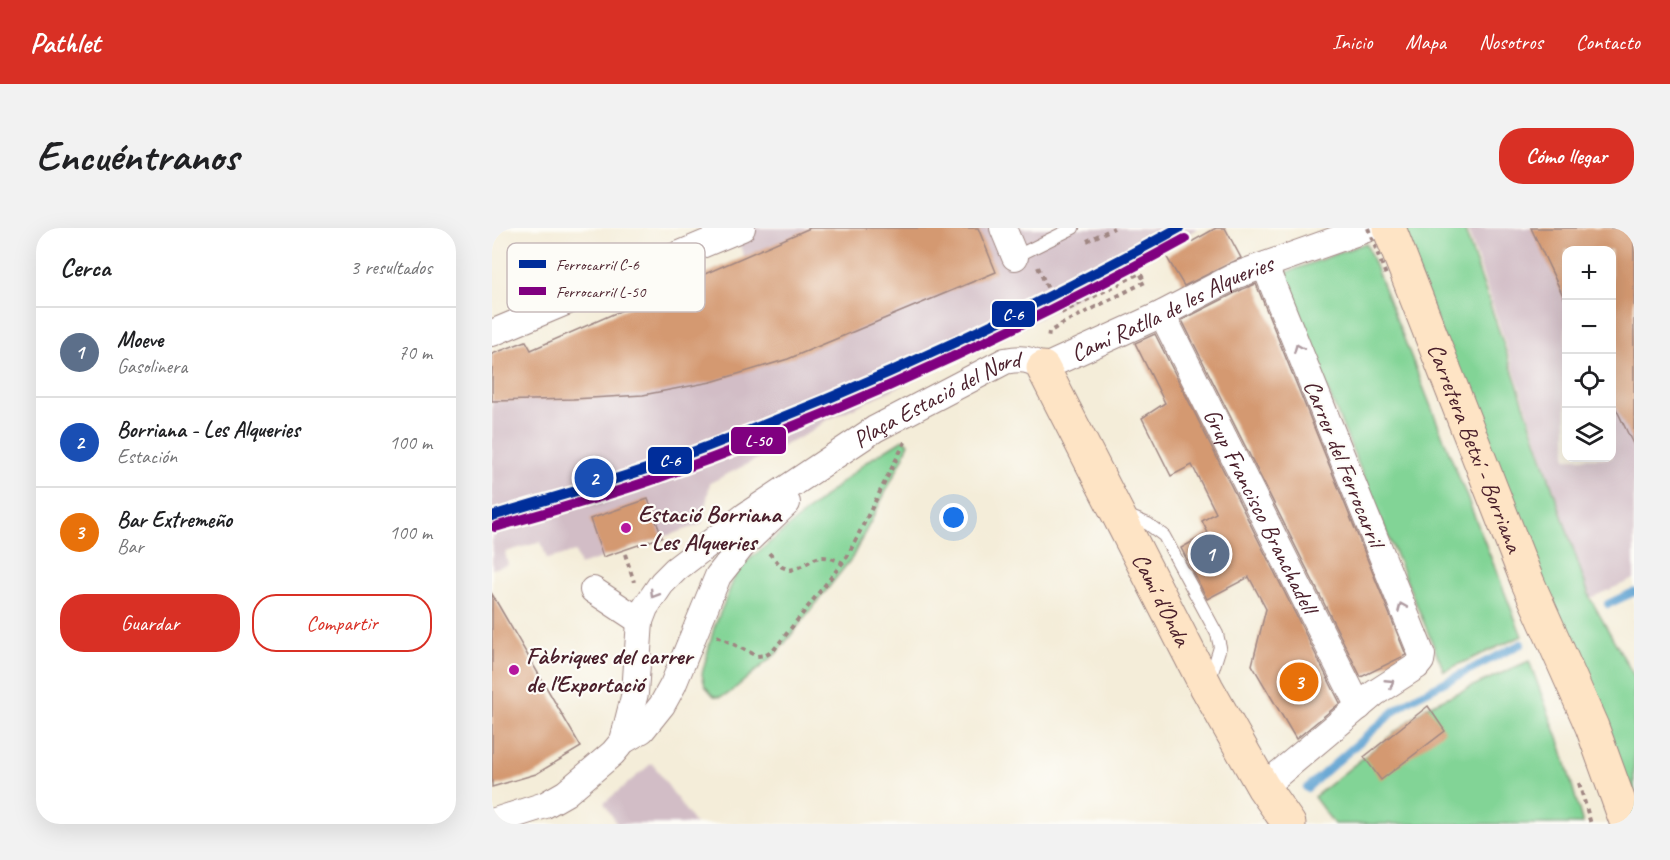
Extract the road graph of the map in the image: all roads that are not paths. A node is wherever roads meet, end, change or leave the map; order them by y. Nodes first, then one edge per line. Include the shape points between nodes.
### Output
1 (742, 228) edge
2 (1003, 228) edge
3 (1073, 228) edge
4 (1368, 228) edge
5 (1389, 228) edge
6 (705, 244) edge
7 (1015, 257) joint
8 (1265, 266) junction
9 (542, 312) edge
10 (1162, 314) junction
11 (492, 333) edge
12 (1046, 353) junction
13 (833, 458) junction
14 (676, 569) junction
15 (593, 590) dead end
16 (710, 594) junction
17 (639, 631) junction
18 (681, 665) junction
19 (1564, 665) junction
20 (1359, 707) junction
21 (630, 731) junction
22 (1263, 787) junction
23 (492, 822) edge
24 (1289, 824) edge
25 (1605, 824) edge
26 (1627, 824) edge

1 - 6 street
2 - 7 street
3 - 7 lane
4 - 8 street, Camí Ratlla de les Alqueries
5 - 19 main road, Carretera Betxí - Borriana via 1396,274
8 - 10 street, Camí Ratlla de les Alqueries via 1237,275
20 -> 8 street, Carrer del Ferrocarril via 1417,666 1422,655
9 - 11 street
10 - 12 street, Camí Ratlla de les Alqueries
10 - 20 street, Grup Francisco Branchadell
12 - 13 street, Plaça Estació del Nord via 1032,360 1005,361 875,429
12 - 22 main road, Camí d'Onda via 1114,510
13 - 14 street, Plaça Estació del Nord via 745,516
13 - 16 street, Plaça Estació del Nord via 742,546 723,569
14 - 16 street via 693,575
14 -> 17 street, Plaça Estació del Nord via 657,588
15 - 17 street
16 - 18 street, Plaça Estació del Nord
17 - 18 street via 640,649 649,660 664,667
17 - 21 street, Plaça Estació del Nord
18 - 21 street, Plaça Estació del Nord via 649,723
19 - 25 main road, Carretera Betxí - Borriana
19 - 26 main road, Carretera Betxí - Borriana via 1592,727
20 - 22 street
21 - 23 street via 613,753 566,793 545,805
22 - 24 main road, Camí d'Onda

